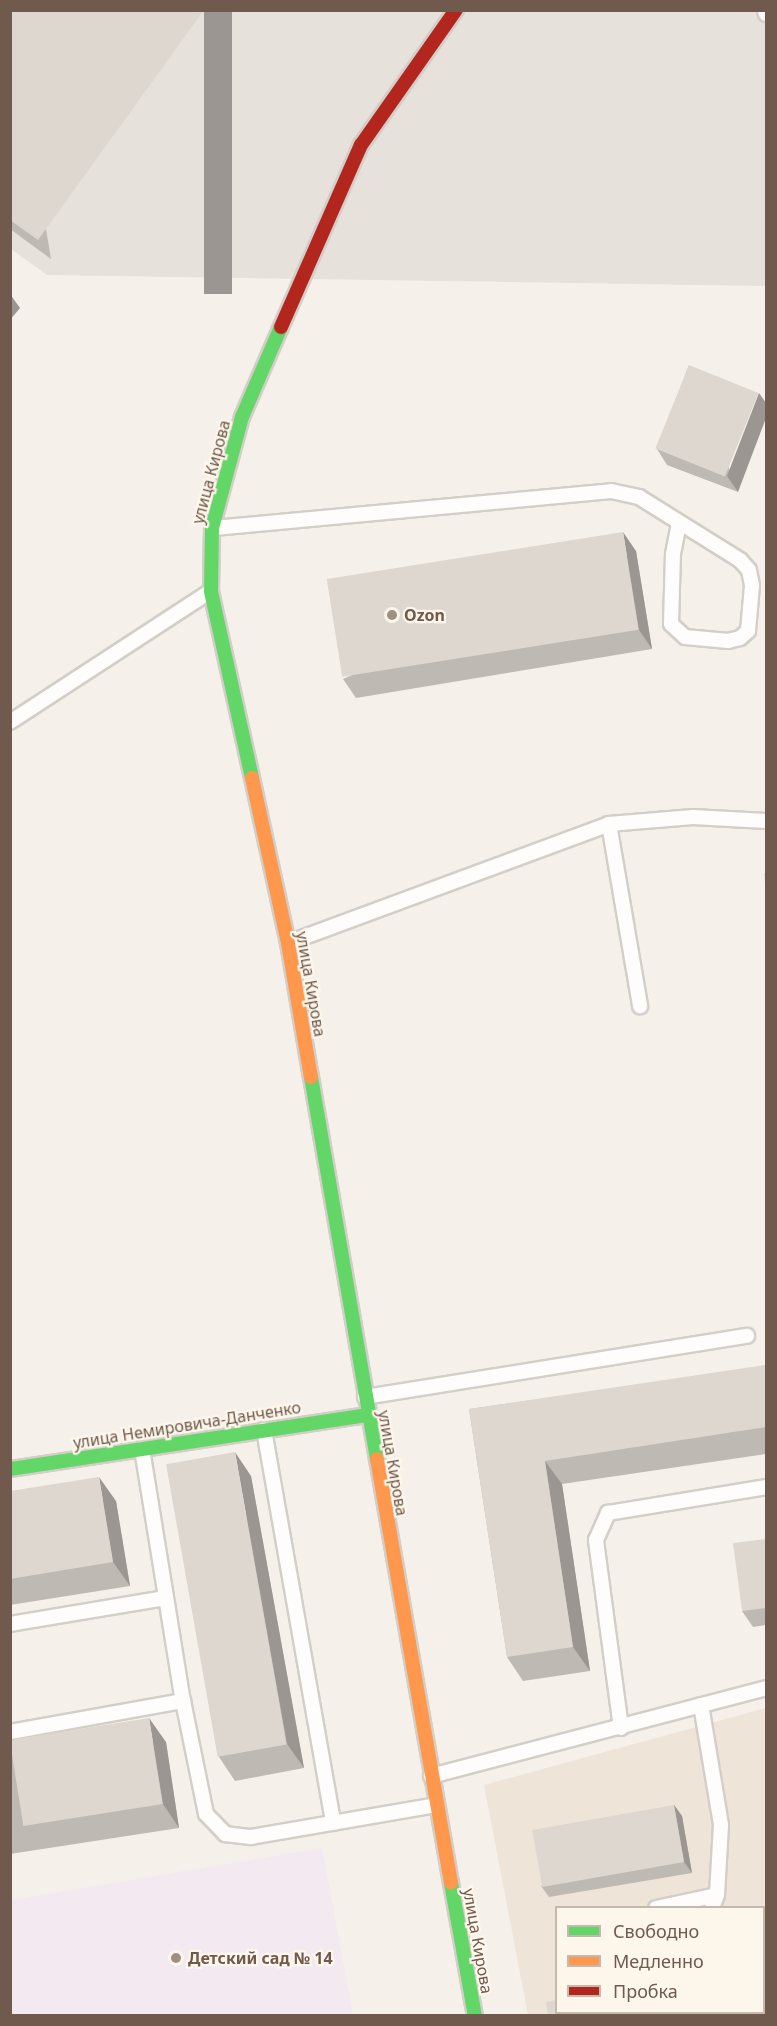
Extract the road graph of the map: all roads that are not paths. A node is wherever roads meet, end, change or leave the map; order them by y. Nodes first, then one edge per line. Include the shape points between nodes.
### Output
1 (456, 10) edge
2 (679, 522) junction
3 (212, 528) junction
4 (211, 591) junction
5 (10, 723) edge
6 (766, 821) edge
7 (609, 824) junction
8 (288, 943) junction
9 (640, 1006) dead end
10 (747, 1336) dead end
11 (365, 1397) junction
12 (368, 1414) junction
13 (264, 1430) junction
14 (142, 1449) junction
15 (10, 1468) edge
16 (766, 1487) edge
17 (166, 1598) junction
18 (10, 1624) edge
19 (766, 1688) edge
20 (183, 1701) junction
21 (700, 1705) junction
22 (621, 1728) junction
23 (10, 1732) edge
24 (431, 1776) junction
25 (436, 1805) junction
26 (333, 1823) junction
27 (714, 1901) edge
28 (673, 1906) edge
29 (475, 2016) edge

1 - 3 street, улица Кирова via 361,145 242,417
2 - 2 lane via 740,560 749,570 752,586 748,631 740,638 728,641 685,637 671,624 673,555
2 - 3 lane via 639,497 611,490
3 - 4 street, улица Кирова
4 - 5 lane
4 - 8 street, улица Кирова
6 - 7 lane via 693,817
7 - 8 lane
7 - 9 lane
8 - 11 street, улица Кирова
10 - 11 lane
11 - 12 street, улица Кирова
12 - 13 street, улица Немировича-Данченко
12 - 24 street, улица Кирова
13 - 14 street, улица Немировича-Данченко
13 - 26 lane
14 - 15 street, улица Немировича-Данченко
14 - 17 lane
16 - 22 lane via 608,1513 596,1540
17 - 18 lane
17 - 20 lane
19 - 21 lane
20 - 23 lane
20 - 26 lane via 206,1814 225,1834 251,1837
21 - 22 lane
21 - 27 lane via 721,1825
22 - 24 lane
24 - 25 street, улица Кирова
25 - 26 lane
25 - 29 street, улица Кирова
27 - 28 lane

